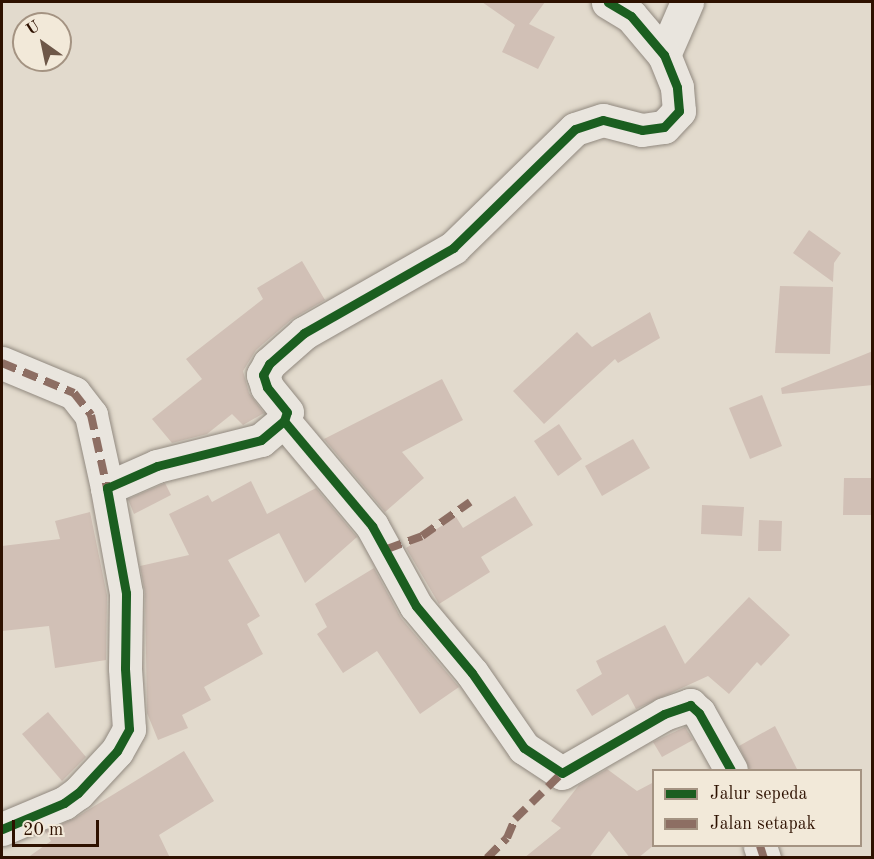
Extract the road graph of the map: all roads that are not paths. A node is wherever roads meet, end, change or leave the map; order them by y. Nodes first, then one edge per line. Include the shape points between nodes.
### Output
1 (608, 2) edge
2 (687, 2) edge
3 (664, 55) junction
4 (2, 363) edge
5 (284, 421) junction
6 (107, 488) junction
7 (730, 769) edge
8 (2, 829) edge

1 - 3 street via 632,16
2 - 3 street
3 - 5 street via 677,87 679,111 664,127 642,130 603,120 575,129 453,248 304,333 269,364 263,375 267,387 287,412
4 - 6 street via 74,393 91,415
5 - 6 street via 261,441 157,466
5 - 7 street via 372,526 416,606 472,673 524,748 562,773 664,714 690,705 699,713
6 - 8 street via 126,593 124,668 129,729 117,751 78,793

